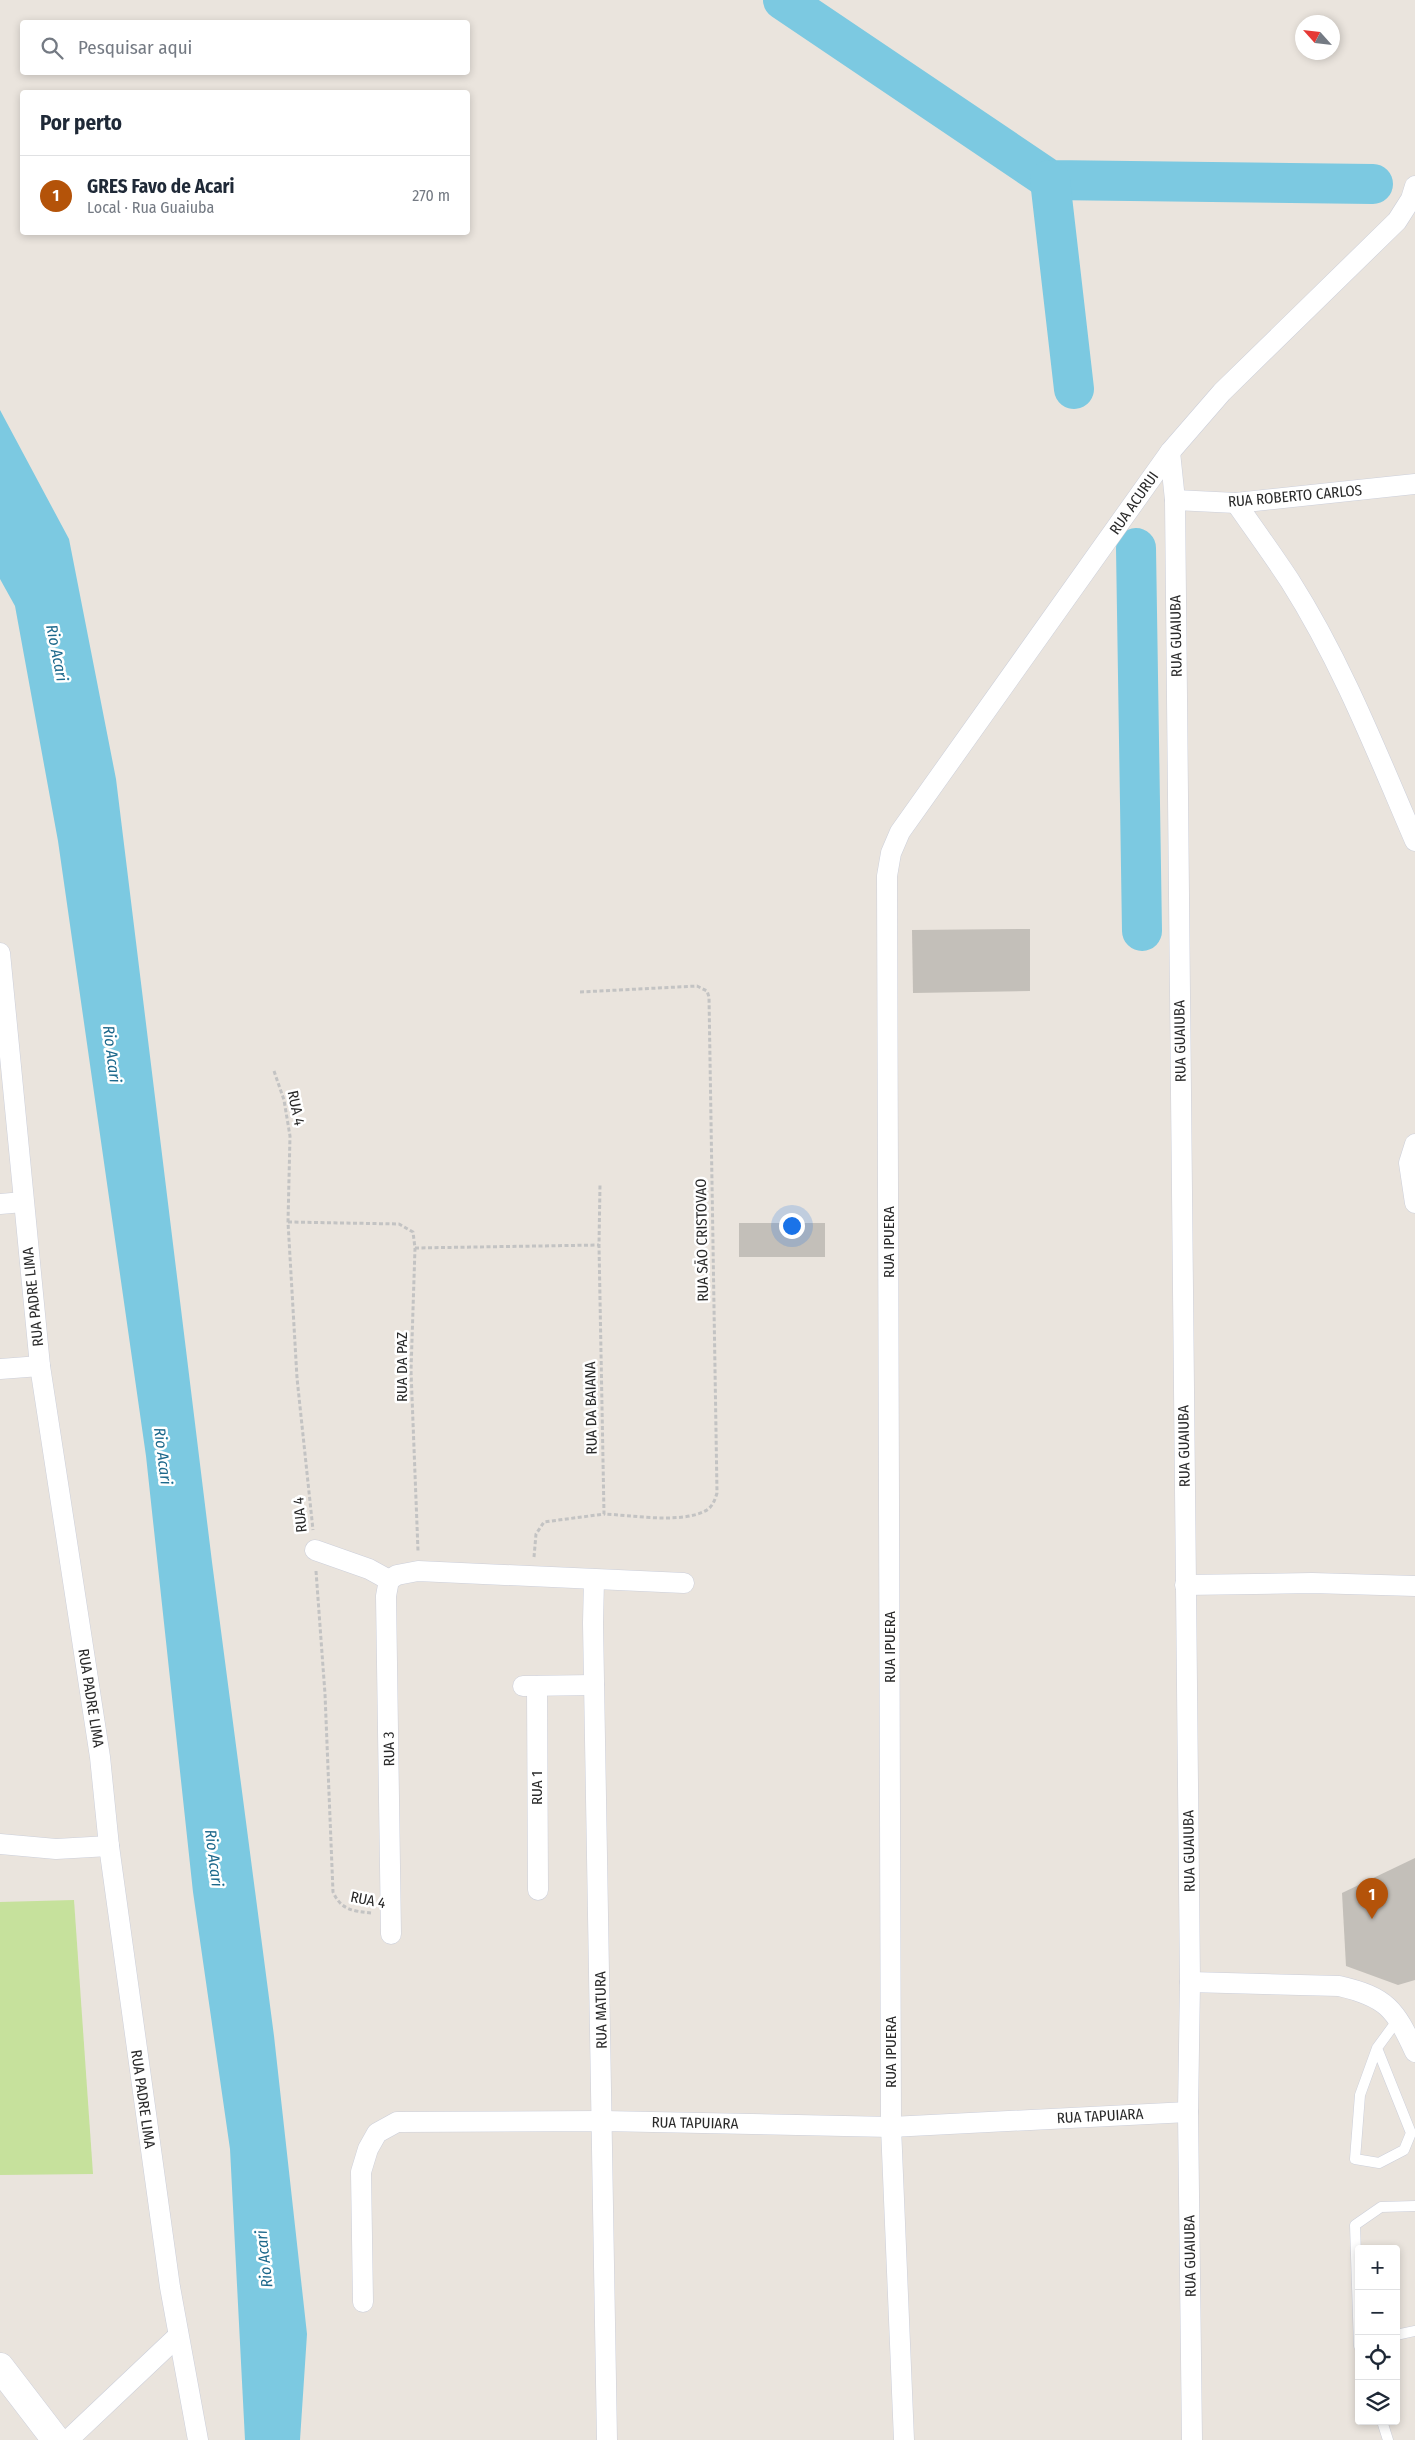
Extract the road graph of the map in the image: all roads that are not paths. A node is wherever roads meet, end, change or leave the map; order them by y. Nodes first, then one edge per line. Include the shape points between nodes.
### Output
1 (1415, 186) edge
2 (1170, 452) junction
3 (1415, 484) edge
4 (1175, 500) junction
5 (1236, 503) junction
6 (1415, 841) edge
7 (891, 853) joint
8 (0, 953) edge
9 (2, 995) edge
10 (1415, 1144) edge
11 (22, 1202) junction
12 (1415, 1203) edge
13 (0, 1204) edge
14 (40, 1366) junction
15 (0, 1369) edge
16 (315, 1550) road end
17 (403, 1575) junction
18 (594, 1580) junction
19 (684, 1583) dead end
20 (1185, 1585) junction
21 (1415, 1586) edge
22 (594, 1685) junction
23 (0, 1844) edge
24 (109, 1846) junction
25 (538, 1890) dead end
26 (391, 1925) road end
27 (1190, 1982) junction
28 (1399, 2018) junction
29 (1378, 2048) junction
30 (1415, 2052) edge
31 (1188, 2112) junction
32 (603, 2121) junction
33 (891, 2127) junction
34 (1415, 2206) edge
35 (363, 2302) dead end
36 (1415, 2331) edge
37 (1400, 2334) edge
38 (1358, 2335) edge
39 (178, 2336) junction
40 (0, 2368) edge
41 (1383, 2425) edge
42 (56, 2440) edge
43 (68, 2440) edge
44 (198, 2440) edge
45 (607, 2440) edge
46 (904, 2440) edge
47 (1192, 2440) edge
48 (1388, 2440) edge

1 - 2 street, RUA ACURUI via 1397,221 1222,392
2 - 4 street, RUA GUAIUBA
2 - 7 street, RUA ACURUI via 900,832
3 - 5 street, RUA ROBERTO CARLOS
4 - 5 street, RUA ROBERTO CARLOS
4 - 20 street, RUA GUAIUBA
5 - 6 street via 1290,582 1339,671 1361,713
7 - 33 street, RUA IPUERA via 888,886
8 - 9 street, RUA PADRE LIMA
9 - 11 street, RUA PADRE LIMA
10 - 12 street via 1409,1163
11 - 13 street
11 - 14 street, RUA PADRE LIMA
14 - 15 street
14 - 24 street, RUA PADRE LIMA via 98,1747
16 - 17 street via 369,1569
17 - 18 street
17 - 26 street, RUA 3 via 386,1596
18 - 19 street
18 - 22 street, RUA MATURA
20 - 21 street via 1312,1583
20 - 27 street, RUA GUAIUBA
22 - 25 street, RUA 1 via 530,1686
22 - 32 street, RUA MATURA
23 - 24 street via 56,1849
24 - 39 street, RUA PADRE LIMA
27 - 28 street via 1339,1986 1363,1991 1383,2001
27 - 31 street, RUA GUAIUBA
28 - 29 lane
28 - 30 street
29 - 29 lane via 1411,2133 1404,2150 1379,2162 1355,2159 1360,2095
31 - 33 street, RUA TAPUIARA
31 - 47 street, RUA GUAIUBA
32 - 33 street, RUA TAPUIARA
32 - 35 street, RUA TAPUIARA via 397,2122 377,2133 360,2172
32 - 45 street, RUA MATURA
33 - 46 street, RUA IPUERA
34 - 38 lane via 1381,2207 1355,2225
36 - 37 lane
39 - 43 street
39 - 44 street, RUA PADRE LIMA
40 - 42 street
41 - 48 lane

